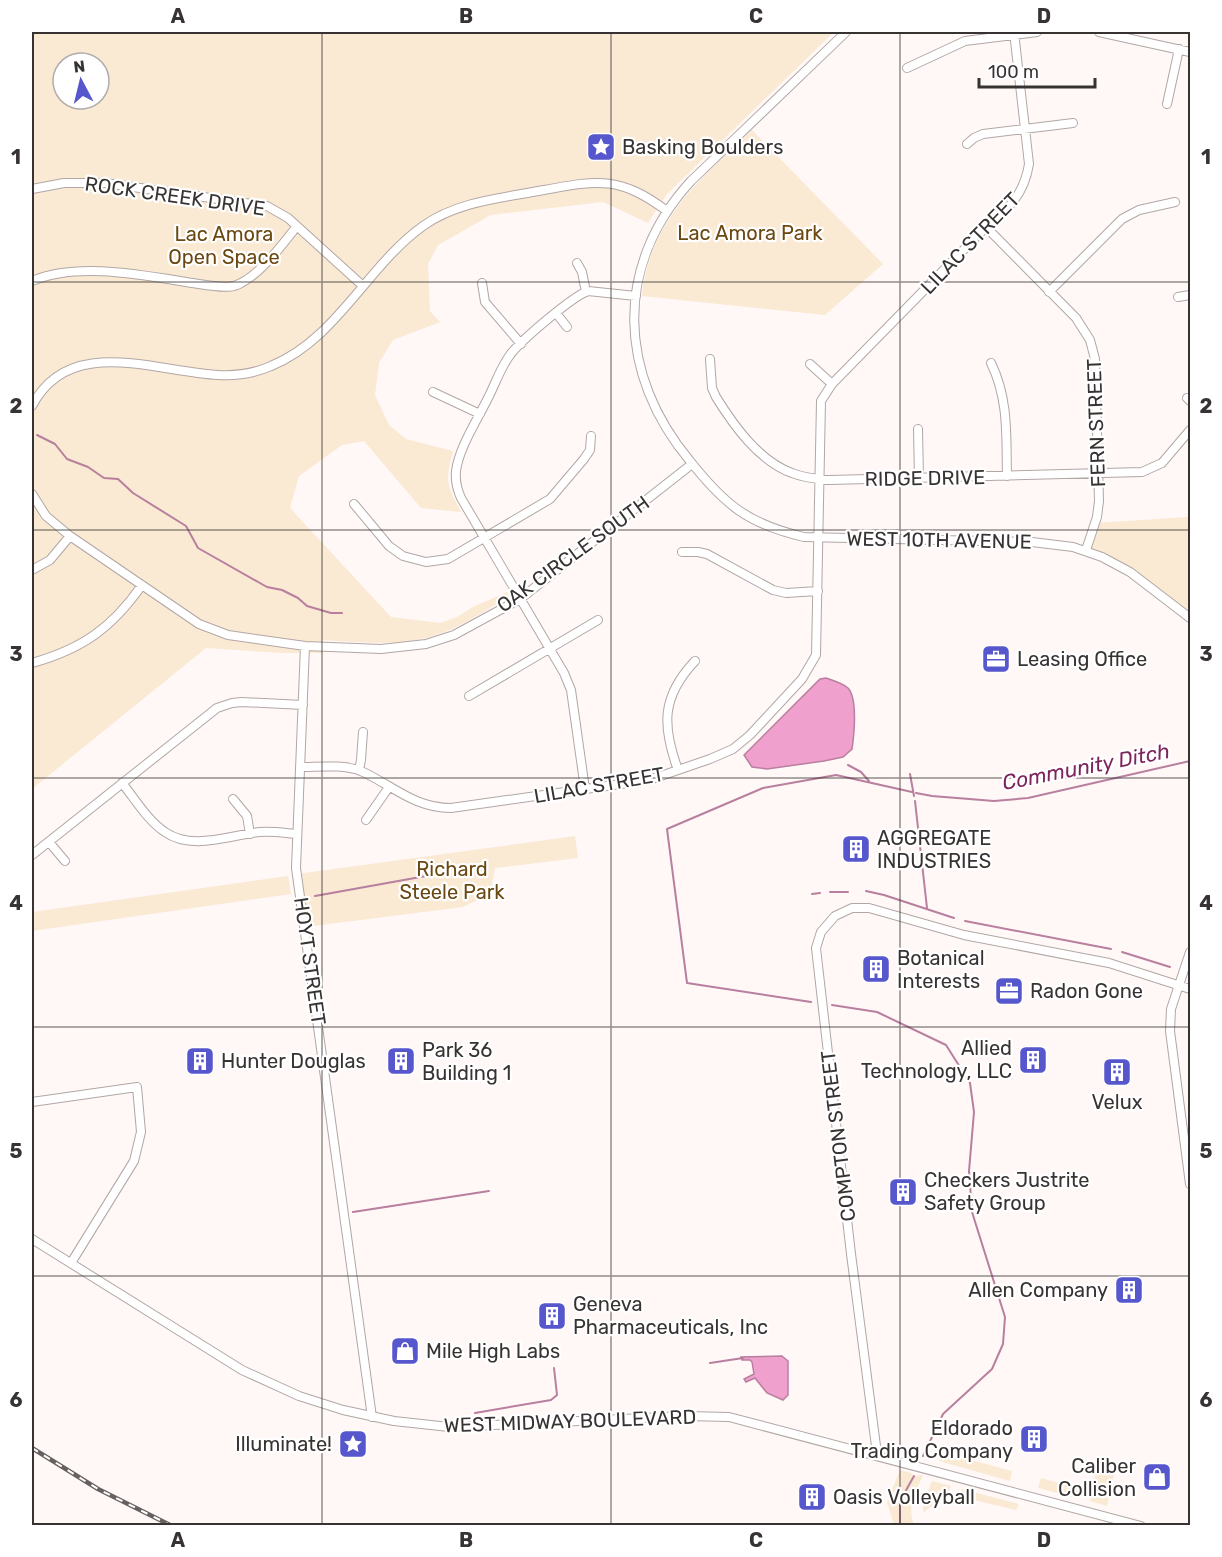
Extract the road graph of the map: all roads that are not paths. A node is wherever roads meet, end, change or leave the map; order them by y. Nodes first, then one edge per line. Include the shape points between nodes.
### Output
1 (846, 32) edge
2 (1037, 32) edge
3 (1099, 32) edge
4 (1015, 33) edge
5 (1179, 50) junction
6 (1191, 52) edge
7 (907, 68) dead end
8 (1167, 104) dead end
9 (1073, 123) dead end
10 (1025, 130) junction
11 (967, 144) dead end
12 (32, 189) edge
13 (1175, 202) dead end
14 (667, 211) junction
15 (297, 226) junction
16 (986, 227) junction
17 (577, 263) dead end
18 (32, 281) edge
19 (482, 283) dead end
20 (363, 286) junction
21 (586, 292) junction
22 (1049, 292) junction
23 (1191, 295) edge
24 (636, 296) junction
25 (1178, 297) dead end
26 (556, 313) junction
27 (567, 327) dead end
28 (521, 344) junction
29 (710, 359) dead end
30 (991, 363) dead end
31 (810, 364) dead end
32 (832, 384) junction
33 (434, 392) dead end
34 (34, 395) edge
35 (32, 405) edge
36 (480, 414) junction
37 (918, 429) dead end
38 (1191, 430) edge
39 (591, 436) dead end
40 (692, 464) junction
41 (1098, 474) junction
42 (1007, 476) junction
43 (919, 478) junction
44 (821, 479) junction
45 (32, 494) edge
46 (354, 504) dead end
47 (70, 536) junction
48 (484, 538) junction
49 (818, 538) junction
50 (1086, 550) junction
51 (682, 552) dead end
52 (32, 570) edge
53 (142, 585) junction
54 (818, 591) junction
55 (520, 599) junction
56 (1191, 618) edge
57 (598, 620) dead end
58 (305, 646) junction
59 (549, 649) junction
60 (695, 661) dead end
61 (32, 663) edge
62 (469, 696) dead end
63 (303, 705) junction
64 (363, 732) dead end
65 (300, 767) junction
66 (358, 770) junction
67 (678, 770) junction
68 (122, 783) junction
69 (389, 787) junction
70 (585, 789) junction
71 (233, 799) dead end
72 (366, 819) dead end
73 (250, 834) junction
74 (297, 834) junction
75 (50, 842) junction
76 (32, 855) edge
77 (65, 861) dead end
78 (1191, 952) edge
79 (1179, 985) junction
80 (1191, 989) edge
81 (32, 1102) edge
82 (1191, 1184) edge
83 (32, 1239) edge
84 (71, 1263) junction
85 (372, 1417) junction
86 (874, 1455) junction
87 (1141, 1526) edge

1 - 14 street, WEST 10TH AVENUE via 691,181
2 - 4 street
3 - 5 street
4 - 7 street via 965,40
4 - 10 street, LILAC STREET
5 - 6 street
5 - 8 street
9 - 10 street
10 - 11 street via 982,134
10 - 16 street, LILAC STREET via 1027,179 1009,208
12 - 15 street, ROCK CREEK DRIVE via 64,183 105,183 256,204 276,210
13 - 22 street via 1139,210 1122,219
14 - 20 street via 640,192 596,182 478,202 424,225
14 - 24 street, WEST 10TH AVENUE via 647,250
15 - 18 street via 255,274 232,286 92,270 61,272
15 - 20 street, ROCK CREEK DRIVE
16 - 22 street, FERN STREET
16 - 32 street, LILAC STREET
17 - 21 street
19 - 28 street via 485,302
20 - 34 street via 307,345 263,369 219,375 98,362 65,372
21 - 24 street
21 - 26 street
22 - 41 street, FERN STREET via 1080,323 1092,346
23 - 25 street
24 - 40 street, WEST 10TH AVENUE via 635,343 642,378 660,419
26 - 27 street
26 - 28 street
28 - 36 street via 506,362
29 - 44 street, RIDGE DRIVE via 716,397 764,457 784,470
30 - 42 street via 1003,392
31 - 32 street
32 - 44 street, LILAC STREET via 821,401
33 - 36 street
34 - 35 street
36 - 48 street via 459,460 456,480 461,498
37 - 43 street
38 - 41 street, RIDGE DRIVE via 1155,468
39 - 48 street via 590,450 558,491
40 - 49 street, WEST 10TH AVENUE via 724,500 749,518 784,533
40 - 55 street, OAK CIRCLE SOUTH
41 - 42 street, RIDGE DRIVE
41 - 50 street, FERN STREET via 1098,511
42 - 43 street, RIDGE DRIVE
43 - 44 street, RIDGE DRIVE
44 - 49 street, LILAC STREET
45 - 47 street, OAK CIRCLE SOUTH via 46,516
46 - 48 street via 389,546 414,561 448,558
47 - 52 street via 50,560
47 - 53 street, OAK CIRCLE SOUTH
48 - 55 street
49 - 50 street, WEST 10TH AVENUE via 1032,542
49 - 54 street, LILAC STREET
50 - 56 street, WEST 10TH AVENUE via 1130,572
51 - 54 street via 707,554 773,590
53 - 58 street, OAK CIRCLE SOUTH via 199,624 216,631
53 - 61 street via 118,617 95,635 63,653
54 - 67 street, LILAC STREET via 816,655 802,679 733,749
55 - 58 street, OAK CIRCLE SOUTH via 454,635 426,644 381,649
55 - 59 street
57 - 59 street
58 - 63 street, HOYT STREET
59 - 62 street
59 - 70 street via 572,690
60 - 67 street via 673,691 666,717
63 - 65 street, HOYT STREET
63 - 68 street via 225,705 204,717
64 - 66 street
65 - 66 street, LILAC STREET
65 - 74 street, HOYT STREET
66 - 69 street, LILAC STREET
67 - 70 street, LILAC STREET via 648,780
68 - 73 street via 157,826 176,838 194,841
68 - 75 street
69 - 70 street, LILAC STREET via 434,808
69 - 72 street
71 - 73 street via 247,816
73 - 74 street
74 - 85 street, HOYT STREET via 297,868
75 - 76 street
75 - 77 street
78 - 79 street
79 - 80 street, COMPTON STREET
79 - 82 street via 1171,1009 1170,1031
79 - 86 street, COMPTON STREET via 1108,963 1015,946 860,908 833,917 821,932 817,944 823,1009 876,1446
81 - 84 street via 137,1088 141,1132 134,1161
83 - 84 street, WEST MIDWAY BOULEVARD
84 - 85 street, WEST MIDWAY BOULEVARD via 263,1380 314,1401
85 - 86 street, WEST MIDWAY BOULEVARD via 460,1427 710,1415
86 - 87 street, WEST MIDWAY BOULEVARD

